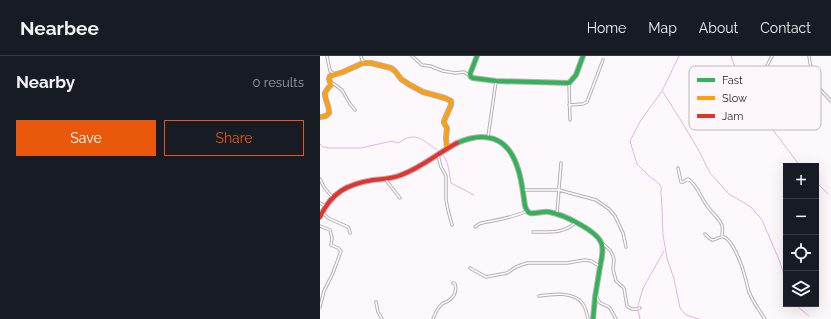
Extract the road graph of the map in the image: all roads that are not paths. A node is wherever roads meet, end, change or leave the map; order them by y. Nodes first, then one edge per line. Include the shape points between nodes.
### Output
1 (327, 56) edge
2 (361, 56) edge
3 (412, 56) edge
4 (477, 56) edge
5 (583, 56) edge
6 (772, 56) edge
7 (809, 56) edge
8 (603, 60) dead end
9 (366, 63) junction
10 (767, 66) edge
11 (811, 66) edge
12 (338, 74) junction
13 (470, 75) junction
14 (330, 80) junction
15 (496, 80) junction
16 (569, 83) junction
17 (821, 91) edge
18 (831, 102) edge
19 (569, 105) junction
20 (355, 110) dead end
21 (320, 117) edge
22 (570, 120) dead end
23 (488, 137) junction
24 (447, 149) junction
25 (438, 155) junction
26 (561, 163) dead end
27 (678, 168) dead end
28 (320, 179) edge
29 (385, 179) junction
30 (522, 190) junction
31 (559, 190) junction
32 (332, 197) junction
33 (400, 198) dead end
34 (320, 203) edge
35 (325, 206) junction
36 (527, 211) junction
37 (322, 212) junction
38 (558, 214) junction
39 (320, 217) edge
40 (576, 222) junction
41 (452, 225) dead end
42 (320, 226) edge
43 (475, 227) dead end
44 (533, 232) dead end
45 (350, 233) dead end
46 (705, 234) dead end
47 (722, 237) junction
48 (600, 242) junction
49 (626, 247) dead end
50 (601, 267) junction
51 (470, 268) dead end
52 (453, 284) dead end
53 (596, 293) junction
54 (539, 296) dead end
55 (376, 302) dead end
56 (320, 307) edge
57 (640, 308) dead end
58 (382, 319) edge
59 (433, 319) edge
60 (588, 319) edge
61 (593, 319) edge
62 (616, 319) edge
63 (765, 319) edge

1 - 12 street via 331,72
2 - 9 street
3 - 13 street via 422,65
4 - 13 street
5 - 16 street via 572,82
6 - 10 street
7 - 11 street
8 - 19 street via 587,102
9 - 12 street
9 - 24 street via 391,68 410,85 451,102 444,121 447,128
12 - 14 street via 329,77
13 - 15 street via 473,78
14 - 20 street via 342,90
14 - 21 street via 330,86 325,94 330,108 329,113 328,116
15 - 16 street
15 - 23 street
16 - 19 street
17 - 18 street
19 - 22 street
23 - 24 street via 469,138
23 - 30 street via 503,144 513,155
24 - 25 street
25 - 29 street via 407,173
25 - 41 street via 446,176 446,200
26 - 31 street
27 - 47 street via 681,182 688,179 691,181 721,223
28 - 32 street
29 - 32 street via 350,186
29 - 33 street
30 - 31 street
30 - 36 street
31 - 38 street
31 - 49 street via 596,200 609,209 619,224
32 - 35 street
34 - 35 street
35 - 37 street
36 - 38 street
36 - 43 street
37 - 39 street
37 - 45 street via 328,218 346,226
38 - 40 street
40 - 44 street via 563,231
40 - 48 street via 593,233
42 - 56 street via 330,230 330,245 341,251
46 - 47 street via 712,240
47 - 63 street via 729,241 736,252 752,299
48 - 50 street
48 - 57 street via 610,250 614,258 615,279 624,288 627,306 632,309
50 - 51 street via 587,260 527,263 507,274 486,277
50 - 53 street
52 - 59 street via 456,286 455,294 440,306
53 - 61 street
53 - 62 street via 599,302 610,308
54 - 60 street via 564,295 577,299 582,302
55 - 58 street

